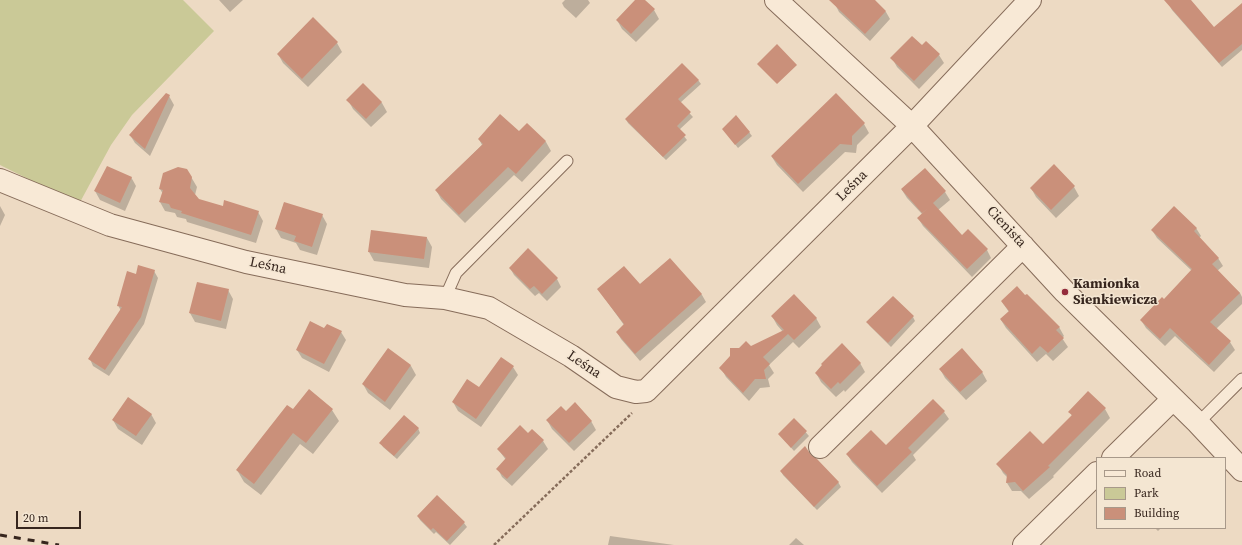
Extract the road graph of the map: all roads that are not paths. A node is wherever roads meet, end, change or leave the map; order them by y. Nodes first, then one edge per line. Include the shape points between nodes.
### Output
1 (776, 0) edge
2 (1030, 0) edge
3 (912, 126) junction
4 (567, 161) dead end
5 (0, 180) edge
6 (1023, 246) junction
7 (445, 298) junction
8 (1242, 379) edge
9 (1173, 399) junction
10 (1198, 423) junction
11 (820, 447) dead end
12 (1114, 457) edge
13 (1242, 470) edge
14 (1096, 475) edge
15 (1024, 545) edge

1 - 3 street, Cienista
2 - 3 street, Leśna
3 - 6 street, Cienista
3 - 7 street, Leśna via 646,391 636,392 616,387 571,356 489,308
4 - 7 lane via 456,273
5 - 7 street, Leśna via 110,225 239,260 405,295
6 - 9 street, Cienista via 1065,292
6 - 11 street
8 - 10 lane
9 - 10 street, Cienista
9 - 12 street
10 - 13 street, Cienista
14 - 15 street

